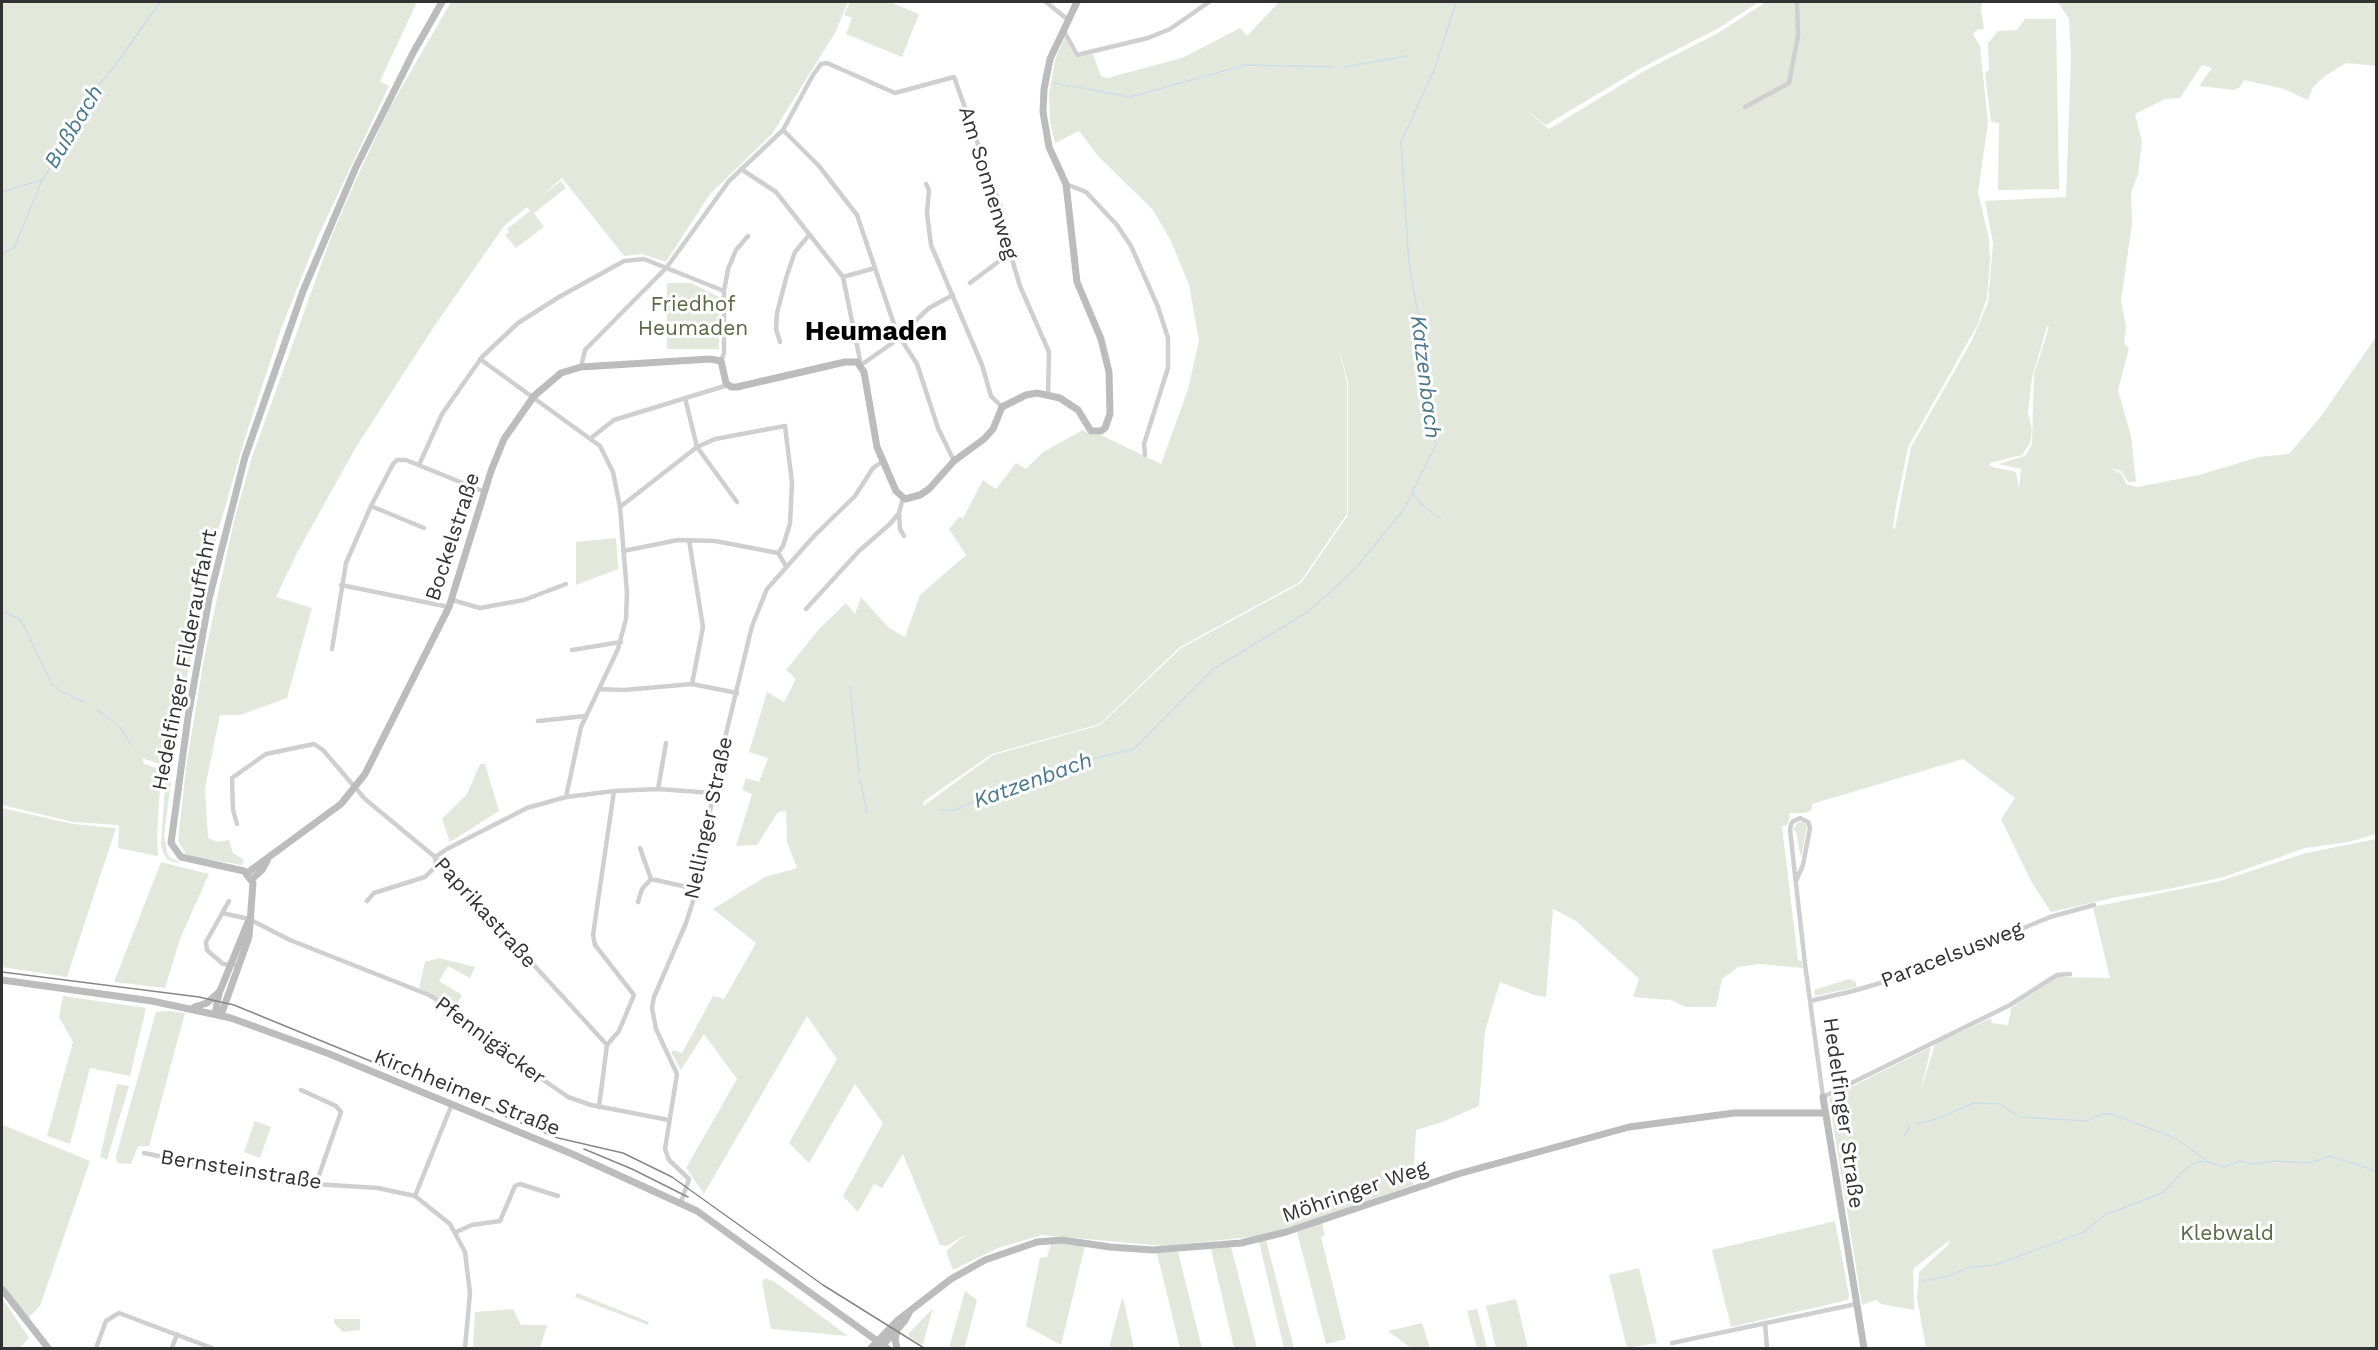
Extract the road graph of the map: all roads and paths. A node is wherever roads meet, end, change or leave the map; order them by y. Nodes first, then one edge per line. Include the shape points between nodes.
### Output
1 (442, 2) edge
2 (1046, 2) edge
3 (1077, 2) edge
4 (1209, 2) edge
5 (1797, 2) edge
6 (1067, 19) junction
7 (1063, 29) junction
8 (1745, 107) dead end
9 (783, 130) junction
10 (741, 169) junction
11 (926, 184) dead end
12 (1066, 184) junction
13 (809, 235) junction
14 (748, 236) dead end
15 (1009, 249) junction
16 (667, 267) junction
17 (875, 268) junction
18 (843, 277) junction
19 (970, 283) dead end
20 (724, 291) junction
21 (952, 296) junction
22 (900, 336) junction
23 (780, 342) dead end
24 (480, 359) junction
25 (721, 362) junction
26 (861, 364) junction
27 (581, 367) junction
28 (728, 385) junction
29 (1048, 394) junction
30 (534, 396) junction
31 (685, 398) junction
32 (1002, 407) junction
33 (591, 438) junction
34 (697, 447) junction
35 (1144, 455) dead end
36 (884, 461) junction
37 (954, 461) junction
38 (419, 465) junction
39 (485, 492) junction
40 (903, 498) junction
41 (737, 502) dead end
42 (371, 506) junction
43 (620, 507) junction
44 (899, 513) junction
45 (424, 528) dead end
46 (904, 536) dead end
47 (689, 540) junction
48 (623, 551) junction
49 (778, 552) junction
50 (786, 566) junction
51 (566, 584) dead end
52 (341, 585) junction
53 (450, 604) junction
54 (806, 609) dead end
55 (621, 642) junction
56 (332, 649) dead end
57 (572, 651) dead end
58 (692, 684) junction
59 (598, 689) junction
60 (737, 693) junction
61 (585, 716) junction
62 (538, 721) dead end
63 (666, 743) dead end
64 (355, 789) junction
65 (658, 789) junction
66 (614, 791) junction
67 (713, 793) junction
68 (566, 797) junction
69 (237, 824) dead end
70 (640, 848) dead end
71 (435, 857) junction
72 (249, 876) junction
73 (651, 879) junction
74 (1796, 881) junction
75 (696, 889) junction
76 (230, 901) dead end
77 (367, 901) dead end
78 (638, 902) dead end
79 (2094, 905) dead end
80 (222, 914) junction
81 (249, 919) junction
82 (234, 966) junction
83 (2070, 974) dead end
84 (2, 980) edge
85 (219, 991) junction
86 (1810, 1001) junction
87 (193, 1008) junction
88 (218, 1014) junction
89 (607, 1046) junction
90 (301, 1089) dead end
91 (1823, 1097) junction
92 (452, 1104) junction
93 (599, 1107) junction
94 (1826, 1113) junction
95 (669, 1120) junction
96 (144, 1153) dead end
97 (316, 1184) junction
98 (415, 1196) junction
99 (558, 1196) dead end
100 (681, 1202) junction
101 (456, 1232) junction
102 (2, 1288) edge
103 (1856, 1304) junction
104 (909, 1313) junction
105 (1765, 1323) junction
106 (899, 1328) junction
107 (177, 1334) junction
108 (1672, 1343) dead end
109 (881, 1346) edge
110 (48, 1348) edge
111 (96, 1348) edge
112 (172, 1348) edge
113 (212, 1348) edge
114 (465, 1348) edge
115 (871, 1348) edge
116 (897, 1348) edge
117 (1767, 1348) edge
118 (1864, 1348) edge

1 - 72 street, Hedelfinger Filderauffahrt via 356,167 303,291 246,457 209,599 171,843 184,858
2 - 6 street
3 - 6 street
4 - 7 street via 1170,29 1148,38 1077,55
5 - 8 street via 1798,36 1789,83
6 - 7 street
7 - 12 street via 1050,59 1043,112 1049,147
9 - 10 street
9 - 15 street, Am Sonnenweg via 821,64 895,93 954,77 1002,211
9 - 17 street via 819,166 857,214
10 - 13 street via 776,192
10 - 16 street via 716,197
11 - 21 street via 931,245
12 - 29 street via 1077,282 1101,339 1109,372 1108,423 1101,431 1091,430 1070,403
12 - 35 street via 1086,192 1131,246 1168,338 1168,368
13 - 18 street
13 - 23 street via 795,252 787,275 777,313
14 - 20 street via 736,250
15 - 19 street
15 - 29 street, Am Sonnenweg via 1020,286 1049,352
16 - 20 street
16 - 24 street via 644,259 624,261 518,323
16 - 27 street via 585,350
17 - 18 street
17 - 22 street
18 - 26 street
20 - 25 street
21 - 22 street via 929,308
21 - 32 street via 991,396
22 - 26 street
22 - 37 street via 917,364 938,428
24 - 30 street
24 - 38 street via 442,414
25 - 27 street, Bockelstraße via 706,359
25 - 28 street
26 - 28 street via 845,362 777,380
26 - 36 street via 874,436
27 - 30 street, Bockelstraße via 553,378
28 - 31 street
29 - 32 street via 1026,395
30 - 33 street
30 - 39 street, Bockelstraße via 504,439
31 - 33 street via 614,420
31 - 34 street
32 - 37 street via 993,429
33 - 43 street via 608,458
34 - 41 street
34 - 43 street
34 - 49 street via 785,426 792,483 790,524
36 - 40 street via 896,491
36 - 50 street, Nellinger Straße via 873,468 855,496
37 - 40 street via 920,495
38 - 39 street
38 - 42 street via 397,460
39 - 53 street, Bockelstraße
40 - 44 street
42 - 45 street
42 - 52 street via 346,563
43 - 48 street
44 - 46 street
44 - 54 street
47 - 48 street
47 - 49 street
47 - 58 street via 703,627
48 - 55 street via 627,597
49 - 50 street
50 - 60 street, Nellinger Straße via 758,606
51 - 53 street via 524,600 480,608
52 - 53 street
52 - 56 street
53 - 64 street, Bockelstraße
55 - 57 street
55 - 59 street
58 - 59 street
58 - 60 street
59 - 61 street
60 - 67 street, Nellinger Straße
61 - 62 street
61 - 68 street via 576,741
63 - 65 street
64 - 69 street, Paprikastraße via 314,744 285,748 266,754 232,778
64 - 71 street, Paprikastraße
64 - 72 street, Bockelstraße
65 - 66 street
65 - 67 street
66 - 68 street
66 - 89 street via 593,935 595,945 634,995 619,1031
67 - 75 street, Nellinger Straße
68 - 71 street via 506,817
70 - 73 street
71 - 77 street via 436,866 425,877 374,893
71 - 89 street, Paprikastraße
72 - 81 street via 254,888
73 - 75 street
73 - 78 street
74 - 74 street, Hedelfinger Straße via 1810,828 1800,818 1793,820 1790,827
74 - 86 street, Hedelfinger Straße
75 - 95 street, Nellinger Straße via 652,1008 656,1029 677,1074
76 - 80 street
79 - 86 street, Paracelsusweg via 2050,917 1918,972
80 - 81 street
80 - 82 street via 206,942 207,950
81 - 82 street
81 - 93 street, Pfennigäcker via 429,995 457,1012 554,1090
82 - 85 street
82 - 88 street
83 - 91 street via 2058,975 2010,1005
84 - 87 street, Kirchheimer Straße
85 - 87 street via 207,1003
85 - 88 street
86 - 91 street, Hedelfinger Straße
87 - 88 street, Kirchheimer Straße
88 - 92 street, Kirchheimer Straße
89 - 93 street
90 - 97 street via 341,1112
91 - 94 street, Hedelfinger Straße
92 - 98 street
92 - 100 street, Kirchheimer Straße
93 - 95 street, Pfennigäcker
94 - 103 street, Hedelfinger Straße
94 - 104 street, Möhringer Weg via 1734,1113 1629,1127 1458,1174 1300,1228 1241,1243 1153,1250 1068,1240 1042,1241 974,1265
95 - 100 street, Nellinger Straße via 666,1154 689,1181
96 - 97 street, Bernsteinstraße via 262,1178
97 - 98 street, Bernsteinstraße via 378,1188
98 - 101 street, Bernsteinstraße via 440,1213
99 - 101 street via 519,1184 500,1221
100 - 109 street, Kirchheimer Straße
101 - 114 street, Bernsteinstraße via 470,1275
102 - 110 street
103 - 105 street
103 - 118 street, Hedelfinger Straße
104 - 106 street, Möhringer Weg
104 - 109 street, Möhringer Weg via 898,1320
105 - 108 street
105 - 117 street
106 - 109 street, Möhringer Weg
106 - 116 street
107 - 111 street via 119,1312 106,1321
107 - 112 street
107 - 113 street
109 - 115 street

